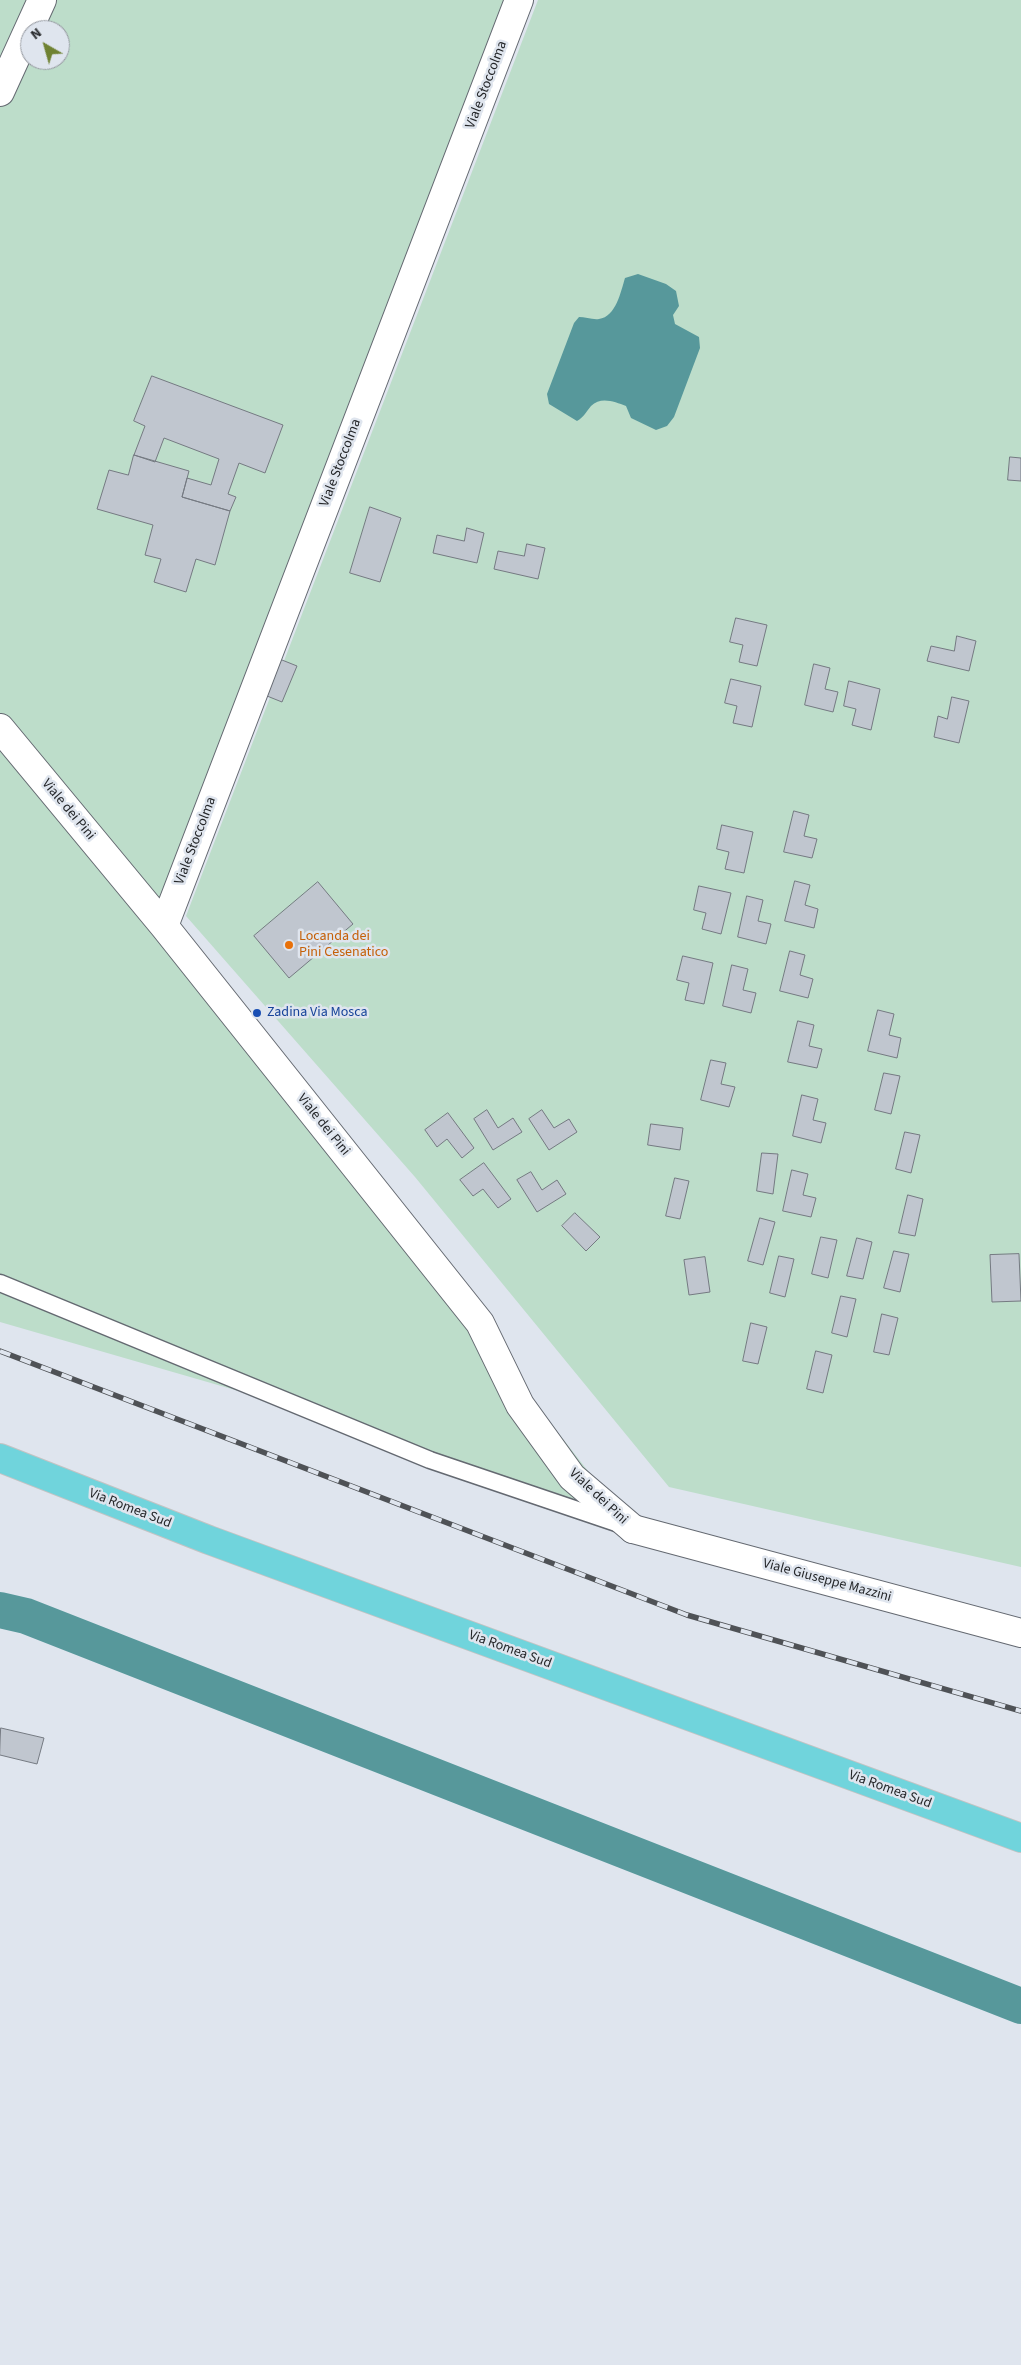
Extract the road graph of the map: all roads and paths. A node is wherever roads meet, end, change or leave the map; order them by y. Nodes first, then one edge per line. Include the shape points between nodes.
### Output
1 (42, 0) edge
2 (519, 0) edge
3 (0, 92) edge
4 (0, 728) edge
5 (164, 926) junction
6 (0, 1283) edge
7 (0, 1458) edge
8 (633, 1529) junction
9 (1021, 1633) edge
10 (1021, 1838) edge

1 - 3 street
2 - 5 street, Viale Stoccolma
4 - 5 street, Viale dei Pini
5 - 8 street, Viale dei Pini via 480,1322 520,1405 572,1477
6 - 8 lane via 430,1460
7 - 10 main road, Via Romea Sud via 210,1540
8 - 9 street, Viale Giuseppe Mazzini

